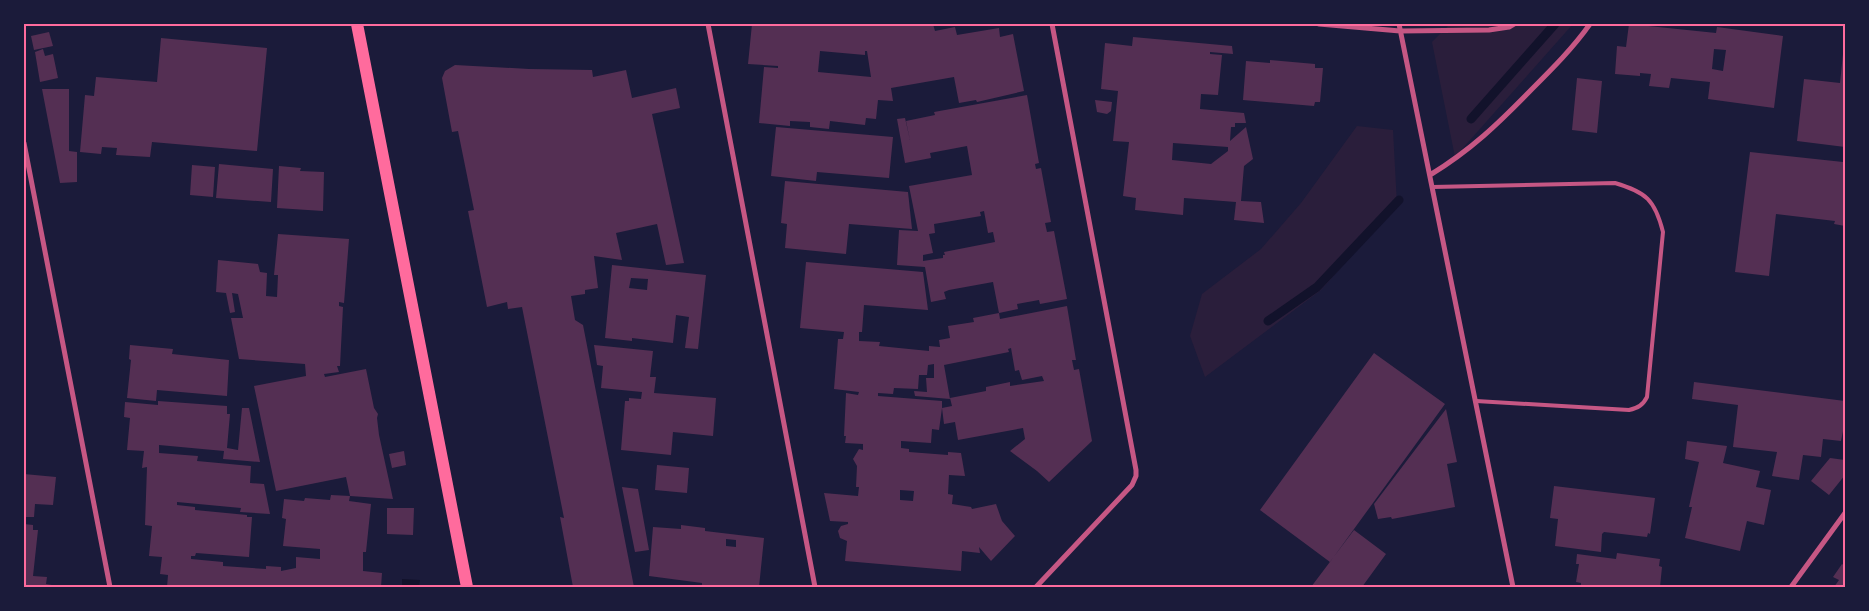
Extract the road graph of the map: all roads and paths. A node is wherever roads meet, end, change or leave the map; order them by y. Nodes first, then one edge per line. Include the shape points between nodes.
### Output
1 (357, 24) edge
2 (708, 24) edge
3 (1052, 24) edge
4 (1318, 24) edge
5 (1398, 24) edge
6 (1514, 24) edge
7 (1590, 24) edge
8 (1400, 31) junction
9 (24, 143) edge
10 (1430, 175) junction
11 (1432, 187) junction
12 (1476, 401) junction
13 (1845, 513) edge
14 (110, 587) edge
15 (467, 587) edge
16 (815, 587) edge
17 (1036, 587) edge
18 (1513, 587) edge
19 (1790, 587) edge

1 - 15 main road
2 - 16 street
3 - 17 street via 1136,470 1134,481
4 - 8 street
5 - 8 street
6 - 8 street via 1489,30
7 - 10 street via 1554,67 1489,132
8 - 10 street
9 - 14 street
10 - 11 street
11 - 12 street
11 - 12 lane via 1615,183 1636,189 1650,200 1659,217 1662,232 1644,404 1629,410
12 - 18 street
13 - 19 street

